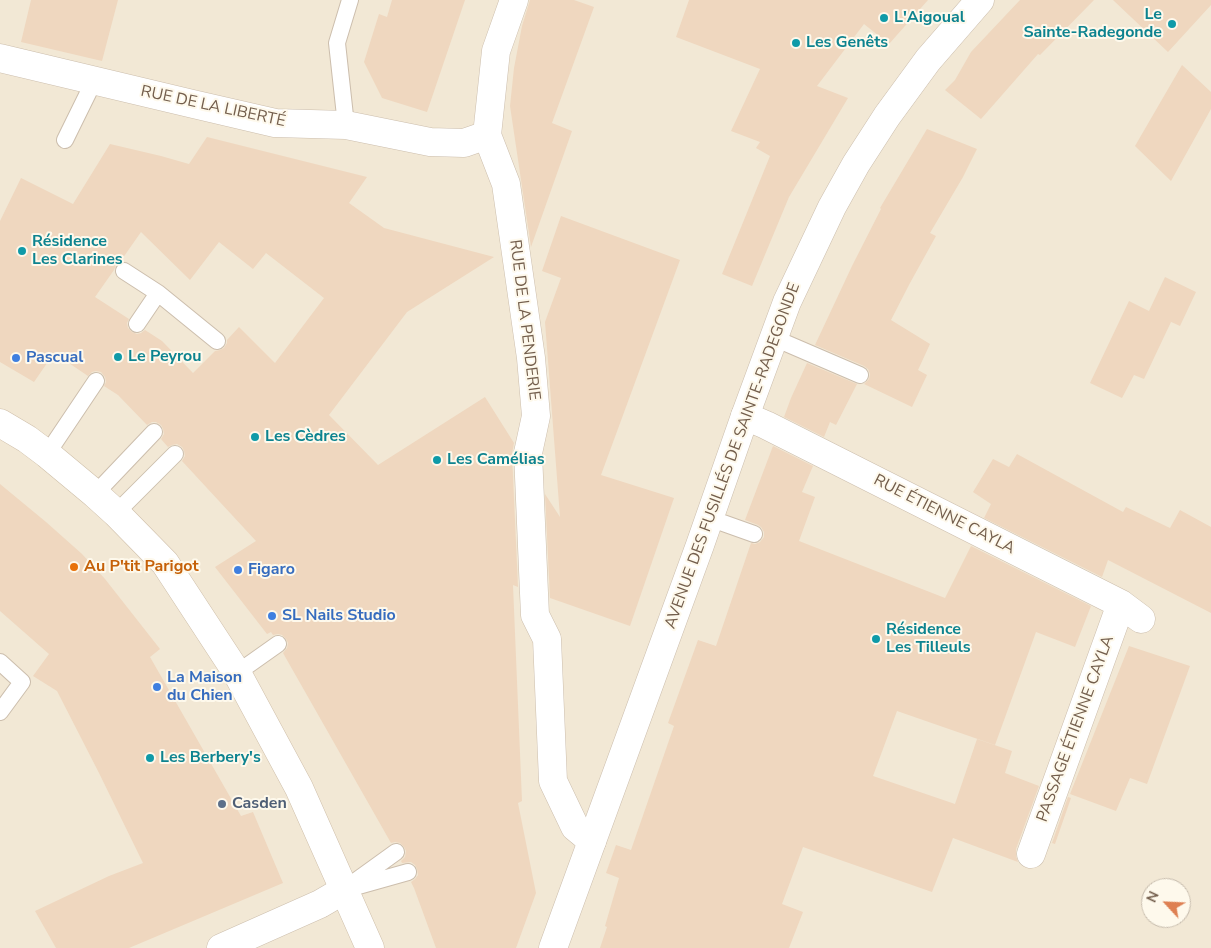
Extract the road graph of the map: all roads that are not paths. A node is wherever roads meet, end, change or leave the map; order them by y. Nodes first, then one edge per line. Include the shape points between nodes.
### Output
1 (350, 0) edge
2 (514, 0) edge
3 (980, 0) edge
4 (0, 58) edge
5 (94, 81) junction
6 (346, 125) junction
7 (487, 136) junction
8 (65, 140) dead end
9 (124, 271) dead end
10 (158, 293) junction
11 (137, 324) dead end
12 (774, 338) junction
13 (217, 341) dead end
14 (860, 375) dead end
15 (96, 381) dead end
16 (745, 416) junction
17 (4, 431) edge
18 (154, 432) dead end
19 (47, 454) junction
20 (175, 454) dead end
21 (95, 494) junction
22 (116, 513) junction
23 (709, 518) junction
24 (754, 534) dead end
25 (1131, 612) joint
26 (278, 644) dead end
27 (3, 671) edge
28 (237, 673) junction
29 (0, 712) edge
30 (592, 841) junction
31 (396, 852) dead end
32 (1031, 854) dead end
33 (408, 872) dead end
34 (344, 890) junction
35 (221, 948) edge
36 (370, 948) edge
37 (553, 948) edge

1 - 6 lane via 337,44
2 - 7 street, RUE DE LA PENDERIE via 496,51
3 - 12 street, AVENUE DES FUSILLÉS DE SAINTE-RADEGONDE via 922,68 856,164 791,294
4 - 5 street, RUE DE LA LIBERTÉ
5 - 6 street, RUE DE LA LIBERTÉ via 275,123
5 - 8 lane
6 - 7 street, RUE DE LA LIBERTÉ via 430,142 464,143
7 - 30 street, RUE DE LA PENDERIE via 506,184 531,358 536,416 528,453 535,615 547,639 553,781 575,827
9 - 10 lane
10 - 11 lane
10 - 13 lane
12 - 14 lane
12 - 16 street, AVENUE DES FUSILLÉS DE SAINTE-RADEGONDE
15 - 19 lane
16 - 23 street, AVENUE DES FUSILLÉS DE SAINTE-RADEGONDE
16 - 25 street, RUE ÉTIENNE CAYLA
17 - 19 street
18 - 21 lane
19 - 21 street
20 - 22 lane
21 - 22 street
22 - 28 street via 166,563
23 - 24 lane
23 - 30 street, AVENUE DES FUSILLÉS DE SAINTE-RADEGONDE
25 - 32 street, PASSAGE ÉTIENNE CAYLA
26 - 28 lane
27 - 29 lane via 22,682
28 - 34 street via 299,788
30 - 37 street, AVENUE DES FUSILLÉS DE SAINTE-RADEGONDE
31 - 34 lane
33 - 34 lane
34 - 35 street
34 - 36 street

